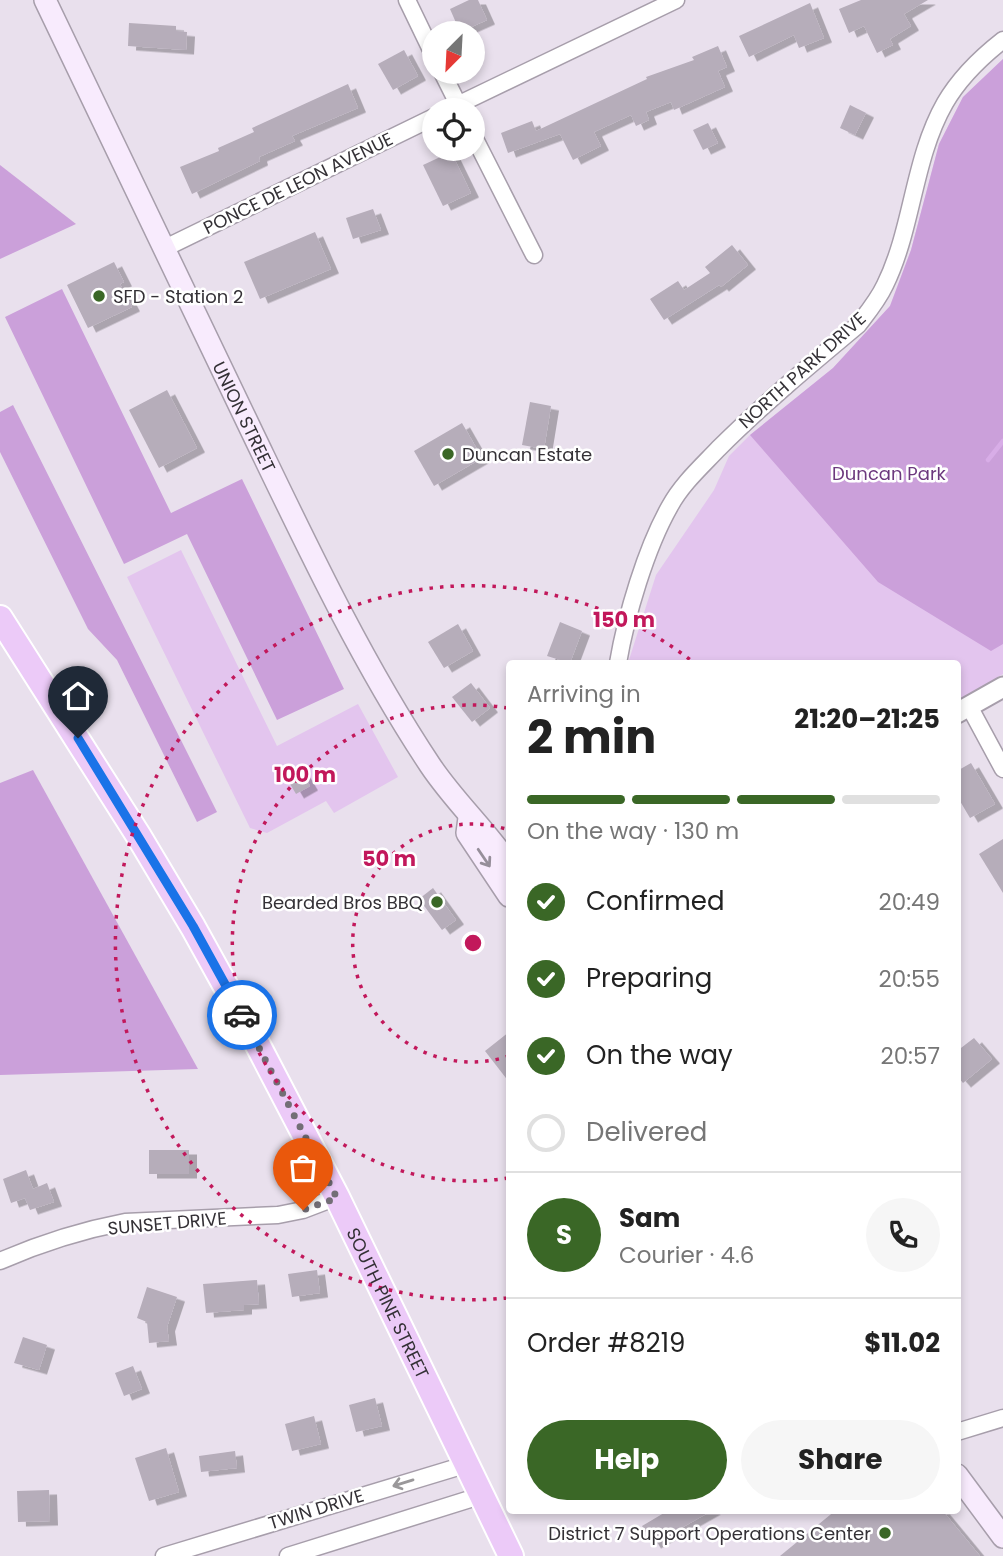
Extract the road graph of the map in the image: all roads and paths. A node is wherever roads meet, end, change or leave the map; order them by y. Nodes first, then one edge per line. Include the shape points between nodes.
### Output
1 (45, 0) edge
2 (407, 0) edge
3 (676, 0) edge
4 (422, 32) edge
5 (1003, 40) edge
6 (476, 98) edge
7 (422, 123) edge
8 (485, 159) edge
9 (163, 248) junction
10 (534, 255) dead end
11 (0, 618) edge
12 (619, 660) edge
13 (1003, 687) edge
14 (963, 710) edge
15 (1003, 769) edge
16 (470, 818) junction
17 (506, 860) edge
18 (506, 892) edge
19 (337, 1198) junction
20 (0, 1261) edge
21 (1003, 1418) edge
22 (961, 1431) edge
23 (468, 1464) junction
24 (961, 1480) edge
25 (483, 1495) junction
26 (1003, 1537) edge
27 (164, 1556) edge
28 (288, 1556) edge
29 (511, 1556) edge

1 - 9 main road, UNION STREET
2 - 4 street
3 - 6 street
5 - 12 street, NORTH PARK DRIVE via 962,79 932,129 894,263 873,306 858,325 736,429 669,507 646,561
7 - 9 street, PONCE DE LEON AVENUE
8 - 10 street
9 - 16 main road, UNION STREET via 336,602 430,765
11 - 19 highway, SOUTH PINE STREET via 193,926
13 - 14 street
14 - 15 street
16 - 17 main road, UNION STREET
16 -> 18 main road, UNION STREET via 467,833
19 - 20 street, SUNSET DRIVE via 278,1214 107,1226
19 - 23 highway, SOUTH PINE STREET
21 - 22 street
23 - 25 highway, SOUTH PINE STREET
23 -> 27 street, TWIN DRIVE
24 - 26 main road
25 - 28 street, TWIN DRIVE
25 - 29 highway, SOUTH PINE STREET

